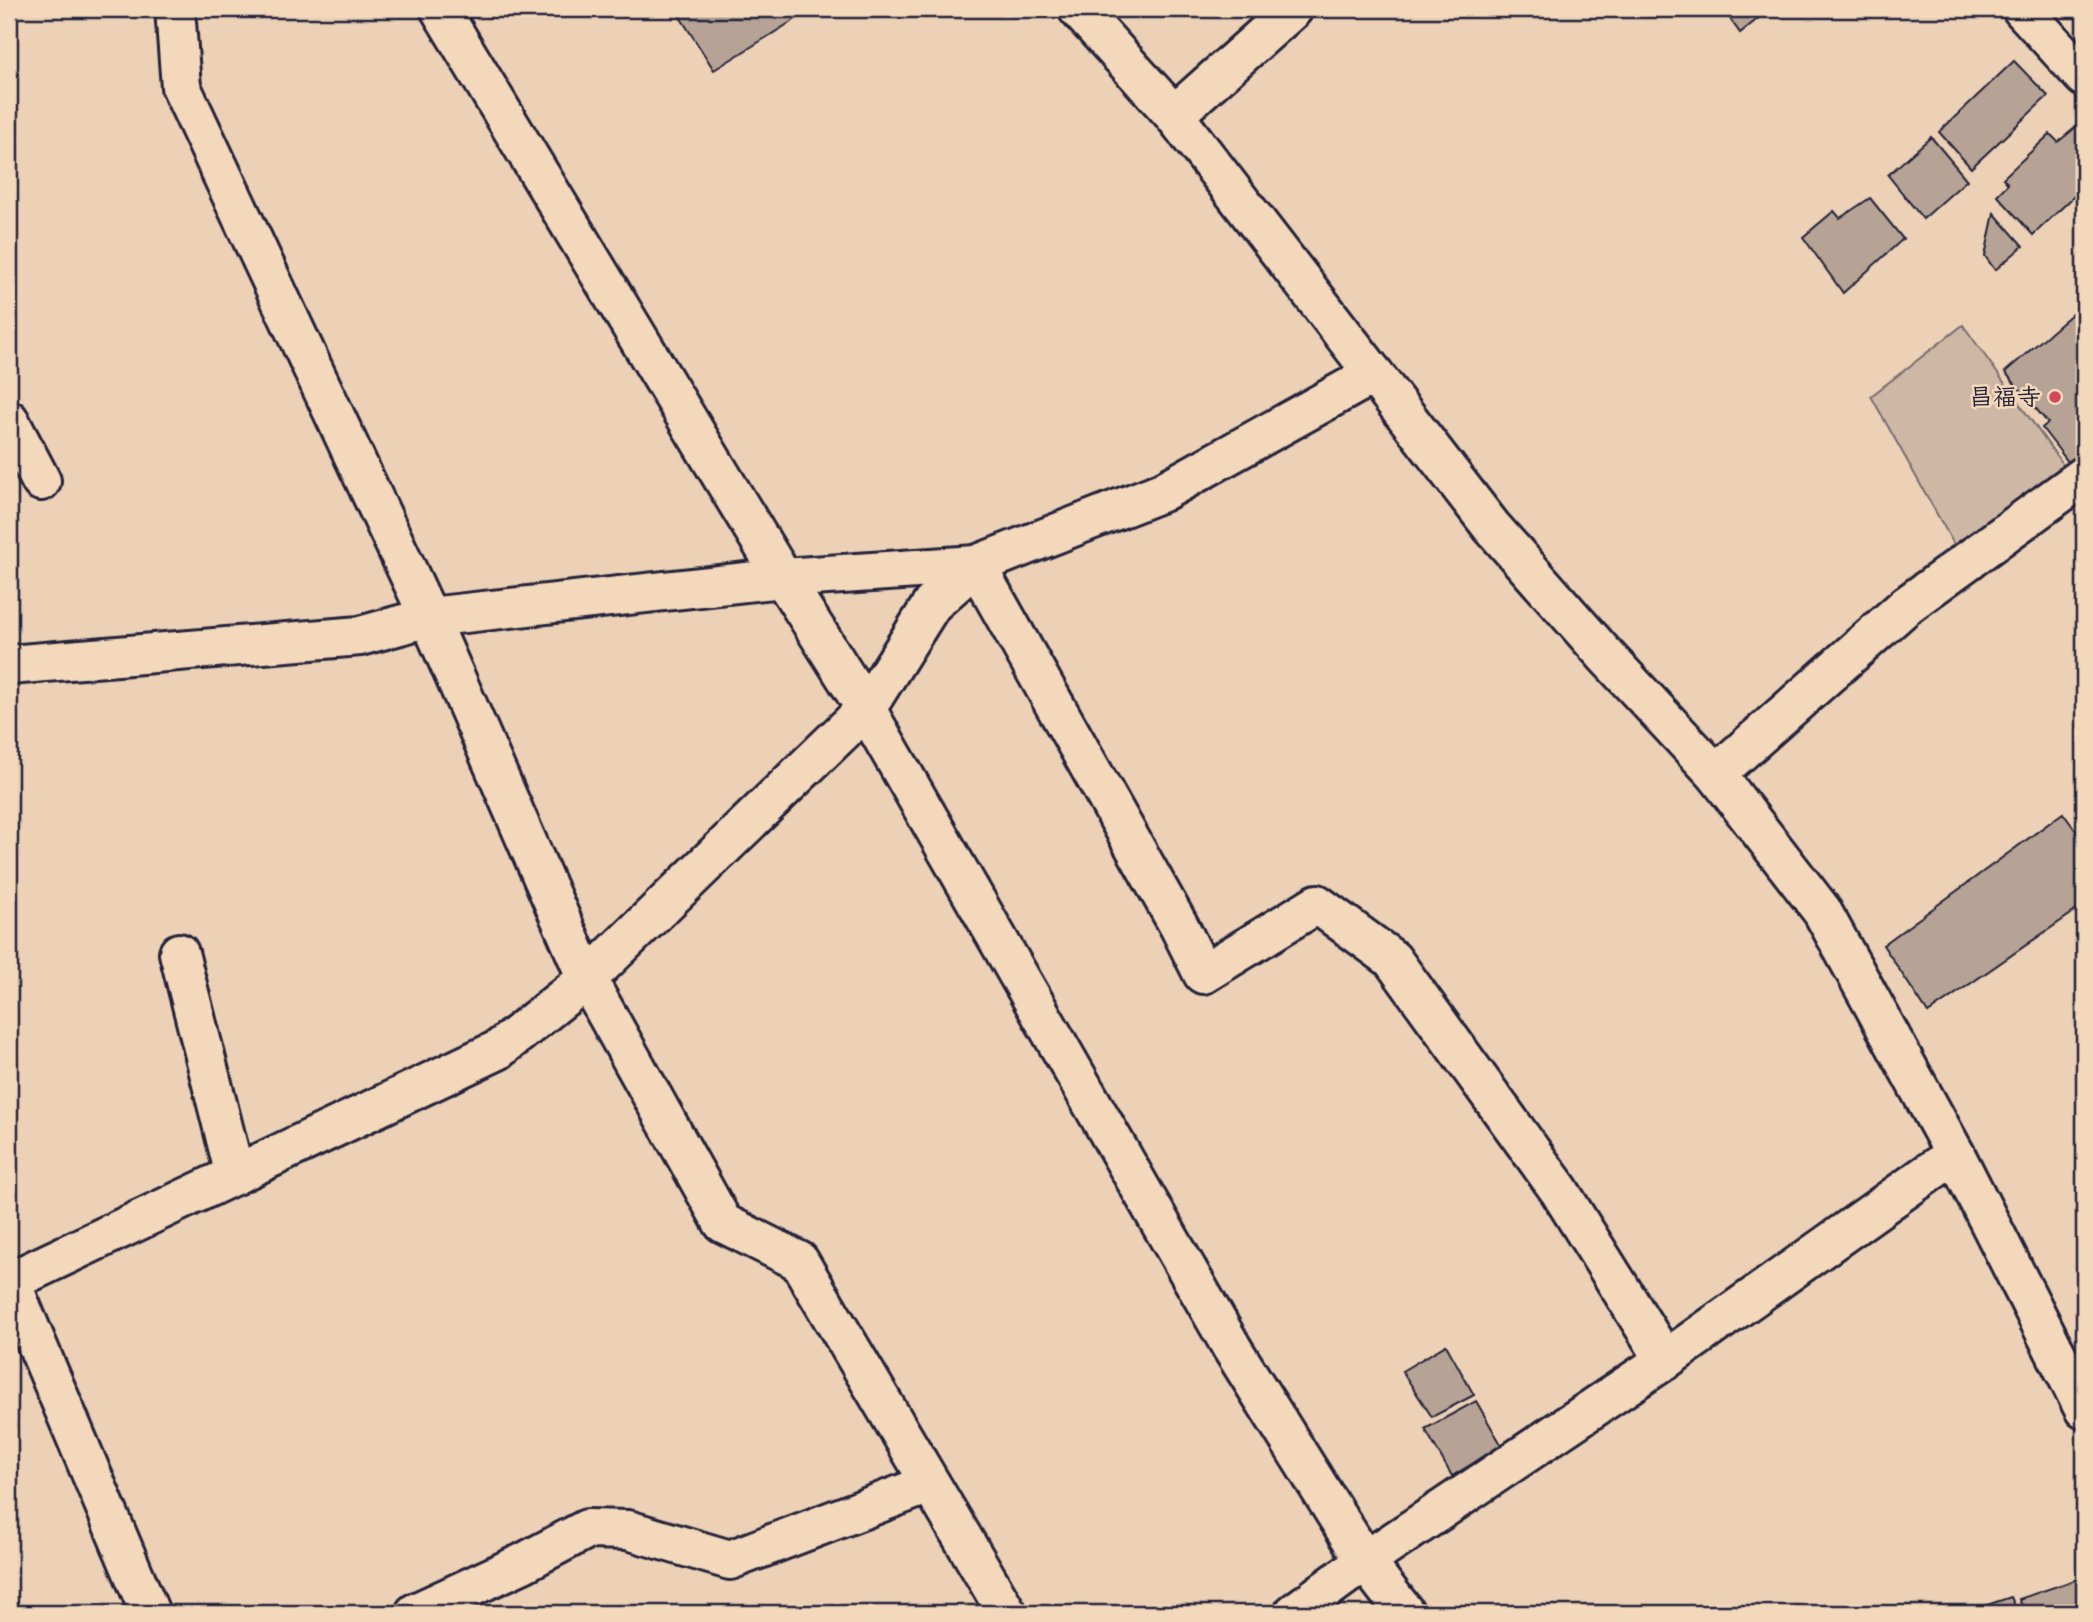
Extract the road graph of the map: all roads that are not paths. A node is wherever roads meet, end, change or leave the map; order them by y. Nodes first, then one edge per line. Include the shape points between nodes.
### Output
1 (175, 9) edge
2 (440, 9) edge
3 (1077, 9) edge
4 (1293, 9) edge
5 (2022, 9) edge
6 (2084, 77) edge
7 (1174, 115) junction
8 (1374, 374) junction
9 (9, 420) edge
10 (2084, 476) edge
11 (41, 481) dead end
12 (976, 565) junction
13 (783, 578) junction
14 (429, 617) junction
15 (9, 665) edge
16 (866, 709) junction
17 (1716, 774) junction
18 (179, 953) dead end
19 (587, 979) junction
20 (1955, 1154) junction
21 (235, 1175) junction
22 (10, 1280) edge
23 (1665, 1360) junction
24 (2084, 1409) edge
25 (929, 1484) junction
26 (1365, 1561) junction
27 (150, 1613) edge
28 (415, 1613) edge
29 (1007, 1613) edge
30 (1294, 1613) edge
31 (1405, 1613) edge

1 - 14 street via 181,88
2 - 13 street
3 - 7 street
4 - 7 street
5 - 6 street
7 - 8 street
8 - 12 street via 1162,492
8 - 17 street via 1491,526
9 - 11 street
10 - 17 street via 1907,605
12 - 13 street
12 - 16 street via 932,604
12 - 23 street via 1203,974 1317,904 1392,959 1559,1190
13 - 14 street
13 - 16 street
14 - 15 street via 360,636
14 - 19 street
16 - 19 street
16 - 26 street via 1232,1348
17 - 20 street via 1822,911
18 - 21 street
19 - 21 street via 498,1050
19 - 25 street via 723,1223 799,1261
20 - 23 street
20 - 24 street
21 - 22 street
22 - 27 street
23 - 26 street
25 - 28 street via 730,1560 628,1530 587,1529
25 - 29 street
26 - 30 street
26 - 31 street

